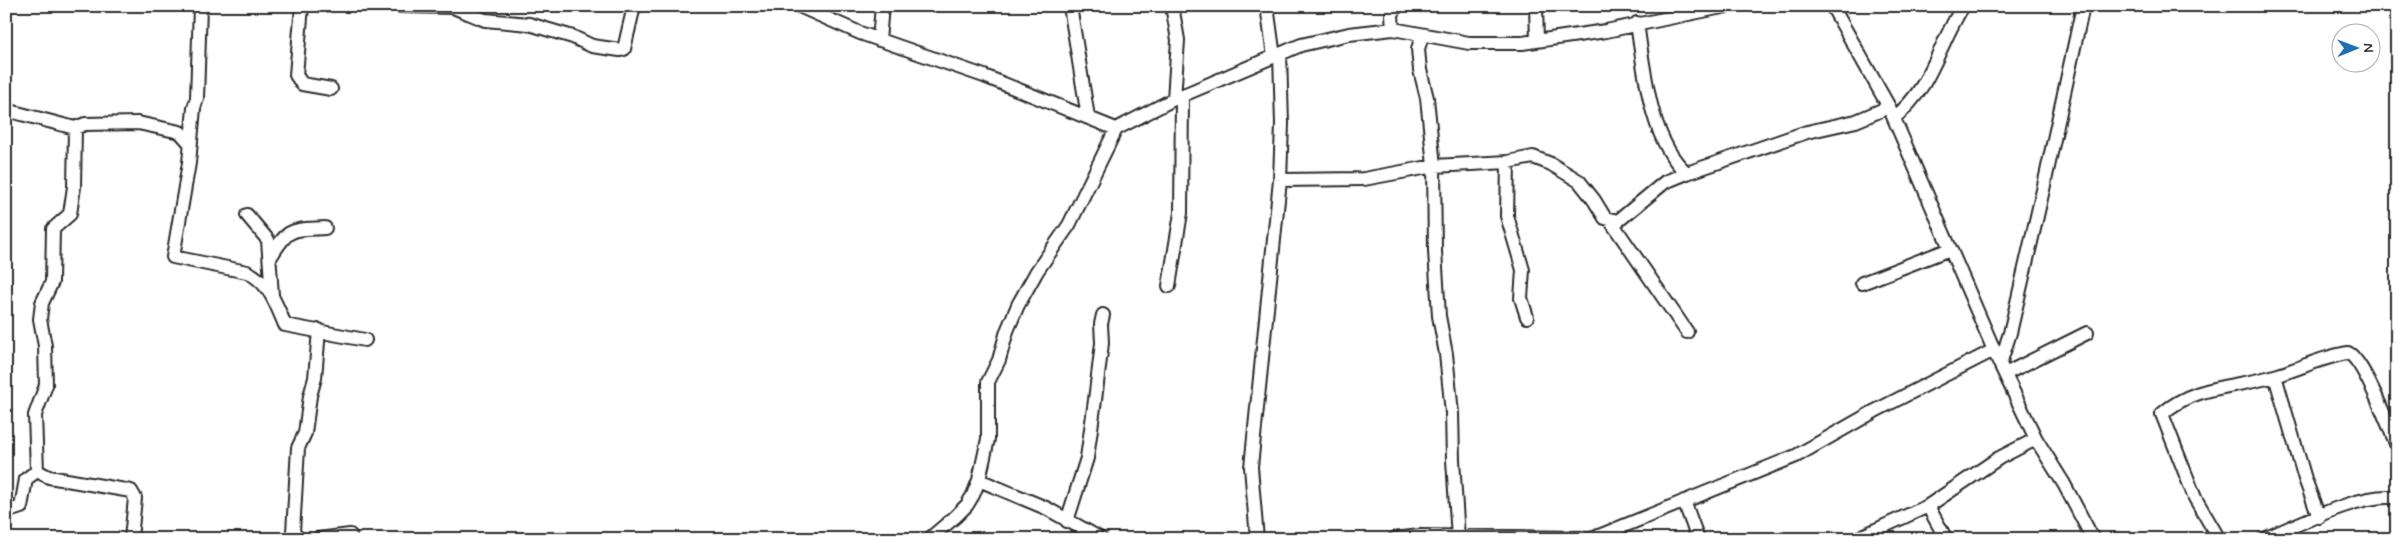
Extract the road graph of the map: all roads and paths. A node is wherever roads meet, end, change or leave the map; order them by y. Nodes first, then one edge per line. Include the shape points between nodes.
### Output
1 (200, 6) edge
2 (302, 6) edge
3 (399, 6) edge
4 (634, 6) edge
5 (799, 6) edge
6 (882, 6) edge
7 (1070, 6) edge
8 (1172, 6) edge
9 (1267, 6) edge
10 (1396, 6) edge
11 (1536, 6) edge
12 (1727, 6) edge
13 (1832, 6) edge
14 (1963, 6) edge
15 (2083, 6) edge
16 (1673, 12) edge
17 (1637, 24) junction
18 (1393, 30) junction
19 (1422, 36) junction
20 (878, 40) junction
21 (1537, 41) junction
22 (1277, 55) junction
23 (331, 89) dead end
24 (1178, 98) junction
25 (6, 110) edge
26 (1891, 113) junction
27 (1088, 117) junction
28 (75, 128) junction
29 (1116, 129) junction
30 (190, 143) junction
31 (1508, 162) junction
32 (1434, 166) junction
33 (1687, 173) junction
34 (1280, 180) junction
35 (247, 215) dead end
36 (1610, 220) junction
37 (325, 228) dead end
38 (1950, 249) junction
39 (270, 258) junction
40 (1862, 283) dead end
41 (1169, 286) dead end
42 (272, 296) junction
43 (1103, 315) dead end
44 (1527, 317) dead end
45 (319, 330) junction
46 (1687, 332) dead end
47 (2087, 333) dead end
48 (365, 340) dead end
49 (1994, 350) junction
50 (2003, 369) junction
51 (2275, 376) junction
52 (2036, 439) junction
53 (2397, 446) edge
54 (37, 471) junction
55 (979, 480) junction
56 (2397, 498) edge
57 (1684, 501) junction
58 (1928, 506) junction
59 (6, 512) edge
60 (2319, 517) junction
61 (1067, 521) junction
62 (350, 535) dead end
63 (1610, 536) edge
64 (1458, 538) edge
65 (2271, 538) edge
66 (131, 539) edge
67 (299, 539) edge
68 (318, 539) edge
69 (929, 539) edge
70 (1101, 539) edge
71 (1257, 539) edge
72 (1394, 539) edge
73 (1698, 539) edge
74 (1856, 539) edge
75 (1946, 539) edge
76 (2093, 539) edge
77 (2219, 539) edge

1 - 30 street via 198,98
2 - 23 street via 296,75 302,84
3 - 4 street via 453,7 485,20 529,24 566,34 592,46 620,50 624,49
5 - 20 street
6 - 20 street
7 - 27 street
8 - 24 street via 1178,40
9 - 22 street
10 - 18 street via 1392,15
11 - 21 street
12 - 16 street
13 - 26 street
14 - 26 street via 1928,80 1910,104
15 - 50 street
16 - 17 street
17 - 21 street
17 - 33 street via 1658,127 1664,142
18 - 19 street
18 - 22 street via 1349,34 1301,45
19 - 21 street via 1468,44
19 - 32 street via 1418,49
20 - 27 street via 984,76
22 - 24 street
22 - 34 street via 1282,124
24 - 29 street
24 - 41 street via 1181,213
25 - 28 street
26 - 33 street via 1807,132
26 - 38 street
27 - 29 street
28 - 30 street via 85,124 138,123 180,132
28 - 54 street via 70,214 53,229 52,282 42,303 40,319 46,384 35,415
29 - 55 street via 1069,225 1037,271 1007,331 999,360 988,382 988,439
30 - 42 street via 173,257 247,272 258,277
31 - 32 street
31 - 36 street via 1533,157 1551,164 1578,181 1605,218
31 - 44 street via 1507,216 1523,270 1521,298
32 - 34 street via 1364,179
32 - 64 street via 1439,316 1452,404
33 - 36 street via 1665,182 1618,221
34 - 71 street via 1251,467
35 - 39 street via 268,240
36 - 46 street
37 - 39 street via 297,230 284,236
38 - 40 street
38 - 49 street
39 - 42 street
42 - 45 street via 285,325
43 - 61 street via 1087,458
45 - 48 street
45 - 67 street via 315,378 305,433 298,448 293,532
47 - 50 street
49 - 50 street
49 - 57 street via 1796,456
50 - 52 street
51 - 53 street via 2344,354 2353,355
51 - 60 street
51 - 77 street via 2203,391 2176,402 2162,414 2194,498
52 - 58 street via 1999,458
52 - 76 street
54 - 59 street via 26,479 21,507
54 - 66 street via 49,477 131,491 135,498
55 - 61 street
55 - 69 street via 968,505
56 - 60 street via 2380,496
57 - 63 street
57 - 73 street
58 - 74 street
58 - 75 street
60 - 65 street
61 - 70 street
62 - 68 street
63 - 64 street
64 - 72 street via 1420,536

